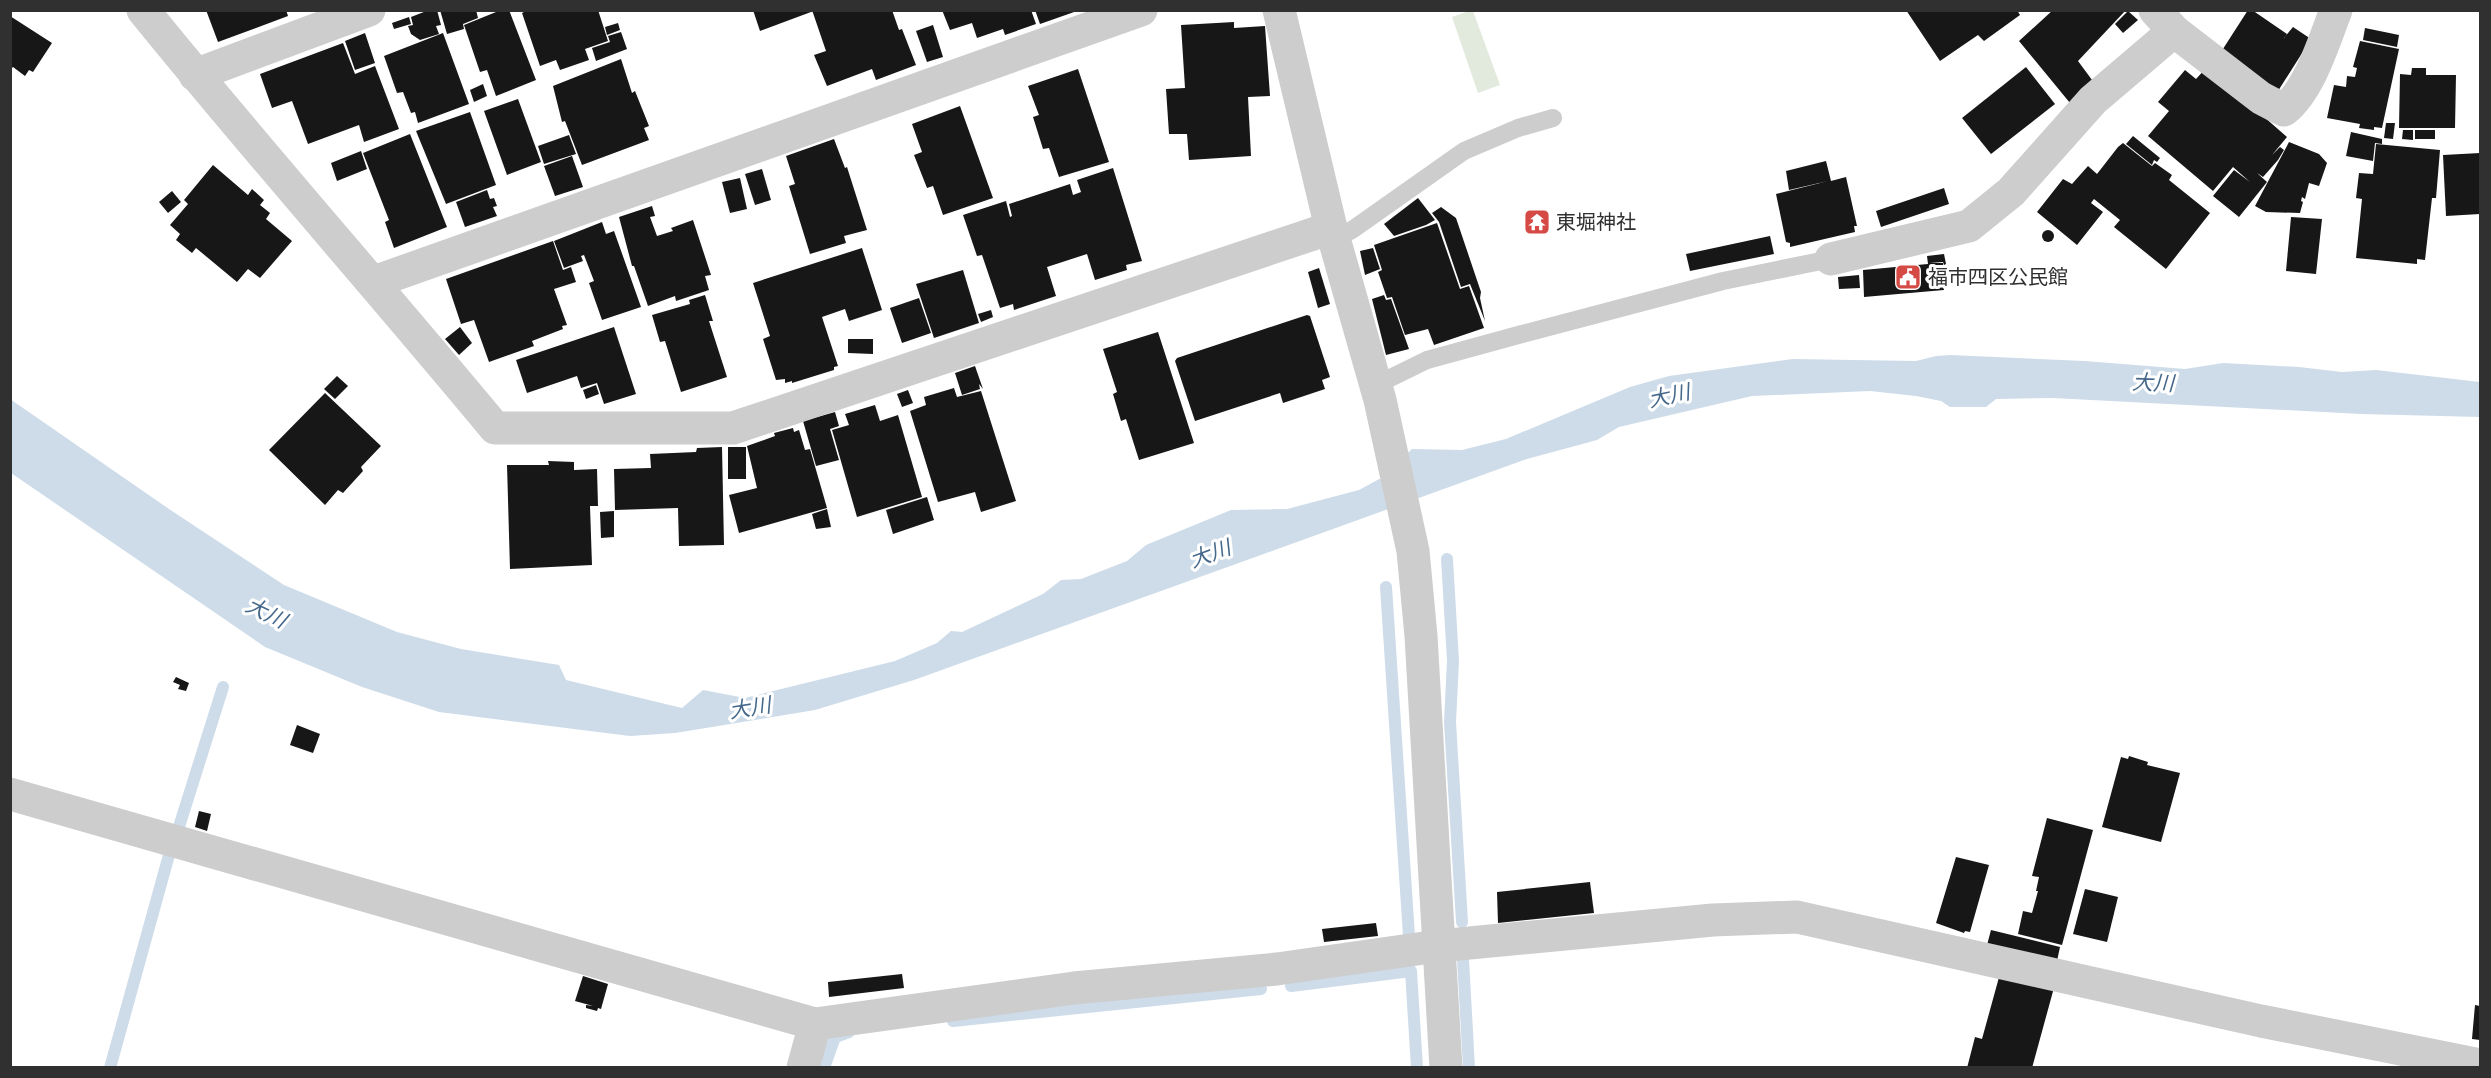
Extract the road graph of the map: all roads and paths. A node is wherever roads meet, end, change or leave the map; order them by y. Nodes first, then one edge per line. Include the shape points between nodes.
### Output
1 (143, 10) edge
2 (369, 10) edge
3 (1141, 10) edge
4 (1279, 10) edge
5 (2336, 10) edge
6 (2164, 21) edge
7 (195, 75) junction
8 (1553, 118) dead end
9 (1333, 234) junction
10 (1831, 259) joint
11 (374, 282) junction
12 (1379, 397) junction
13 (10, 794) edge
14 (1438, 946) junction
15 (815, 1024) junction
16 (2481, 1065) edge
17 (803, 1068) edge
18 (1446, 1068) edge

1 - 7 street
2 - 7 street
3 - 11 street
4 - 9 street
5 - 6 street via 2318,57 2294,102 2284,110 2261,98
6 - 10 street via 2011,192 1969,226
7 - 11 street
8 - 9 lane via 1464,151 1352,230
9 - 11 street via 733,428 495,428
9 - 12 street
10 - 12 lane via 1724,281 1427,360
12 - 14 street via 1413,551
13 - 15 street
14 - 15 street via 1277,969 1074,988
14 - 16 street via 1750,917 1797,917 2240,1016
14 - 18 street
15 - 17 street

